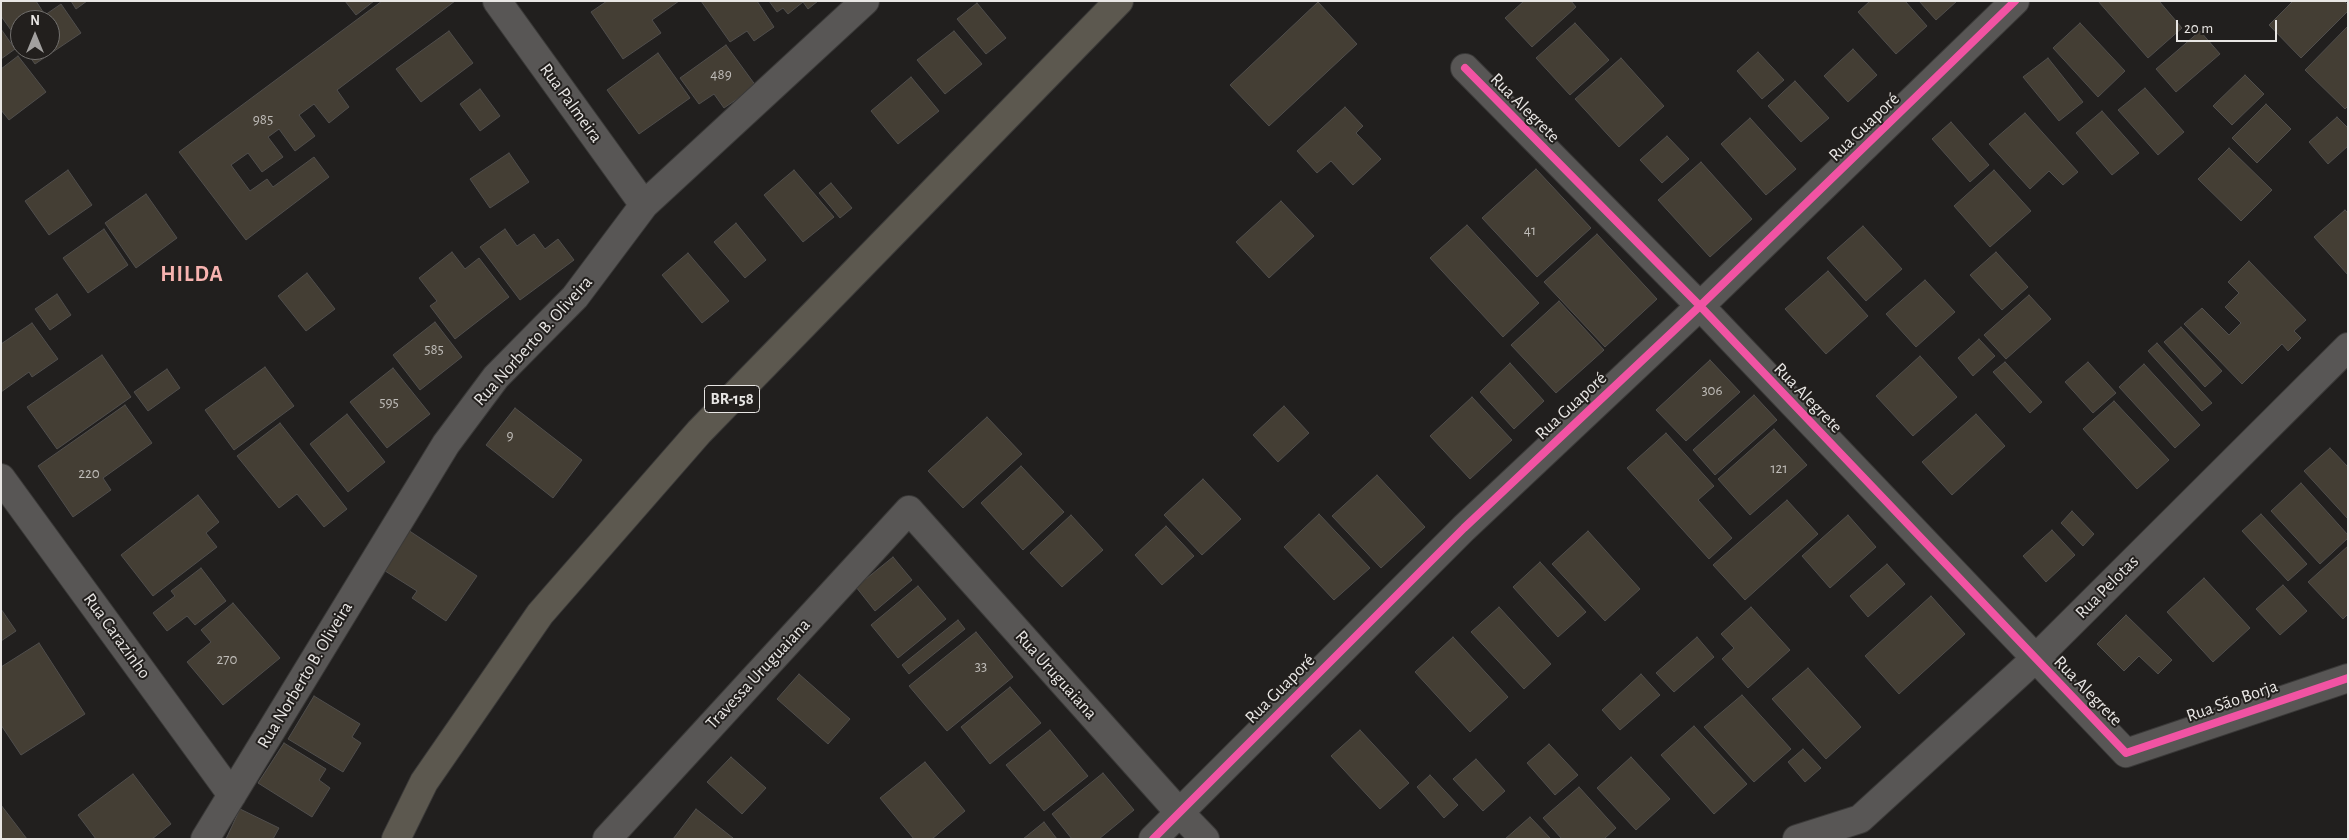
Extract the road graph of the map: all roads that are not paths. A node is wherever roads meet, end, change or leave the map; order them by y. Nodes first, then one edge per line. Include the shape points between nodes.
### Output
1 (497, 1) edge
2 (865, 1) edge
3 (1119, 1) edge
4 (2015, 1) edge
5 (1465, 68) dead end
6 (644, 205) junction
7 (1700, 306) junction
8 (2348, 347) edge
9 (1, 478) edge
10 (909, 510) joint
11 (2036, 658) junction
12 (2348, 678) edge
13 (2126, 753) joint
14 (232, 794) junction
15 (1178, 812) junction
16 (205, 839) edge
17 (396, 839) edge
18 (607, 839) edge
19 (1153, 839) edge
20 (1205, 839) edge
21 (1797, 839) edge

1 - 6 street, Rua Palmeira
2 - 6 street, Rua Norberto B. Oliveira
3 - 17 highway, BR-158 via 699,432 546,607 424,782
4 - 7 street, Rua Guaporé
5 - 7 street, Rua Alegrete
6 - 14 street, Rua Norberto B. Oliveira via 575,297 496,377 446,444
7 - 11 street, Rua Alegrete
7 - 15 street, Rua Guaporé via 1464,528
8 - 11 street, Rua Pelotas
9 - 14 street, Rua Carazinho
10 - 15 street, Rua Uruguaiana
10 - 18 street, Travessa Uruguaiana
11 - 13 street, Rua Alegrete
11 - 21 street, Rua Pelotas via 1860,819
12 - 13 street, Rua São Borja
14 - 16 street, Rua Norberto B. Oliveira
15 - 19 street, Rua Guaporé
15 - 20 street, Rua Uruguaiana

